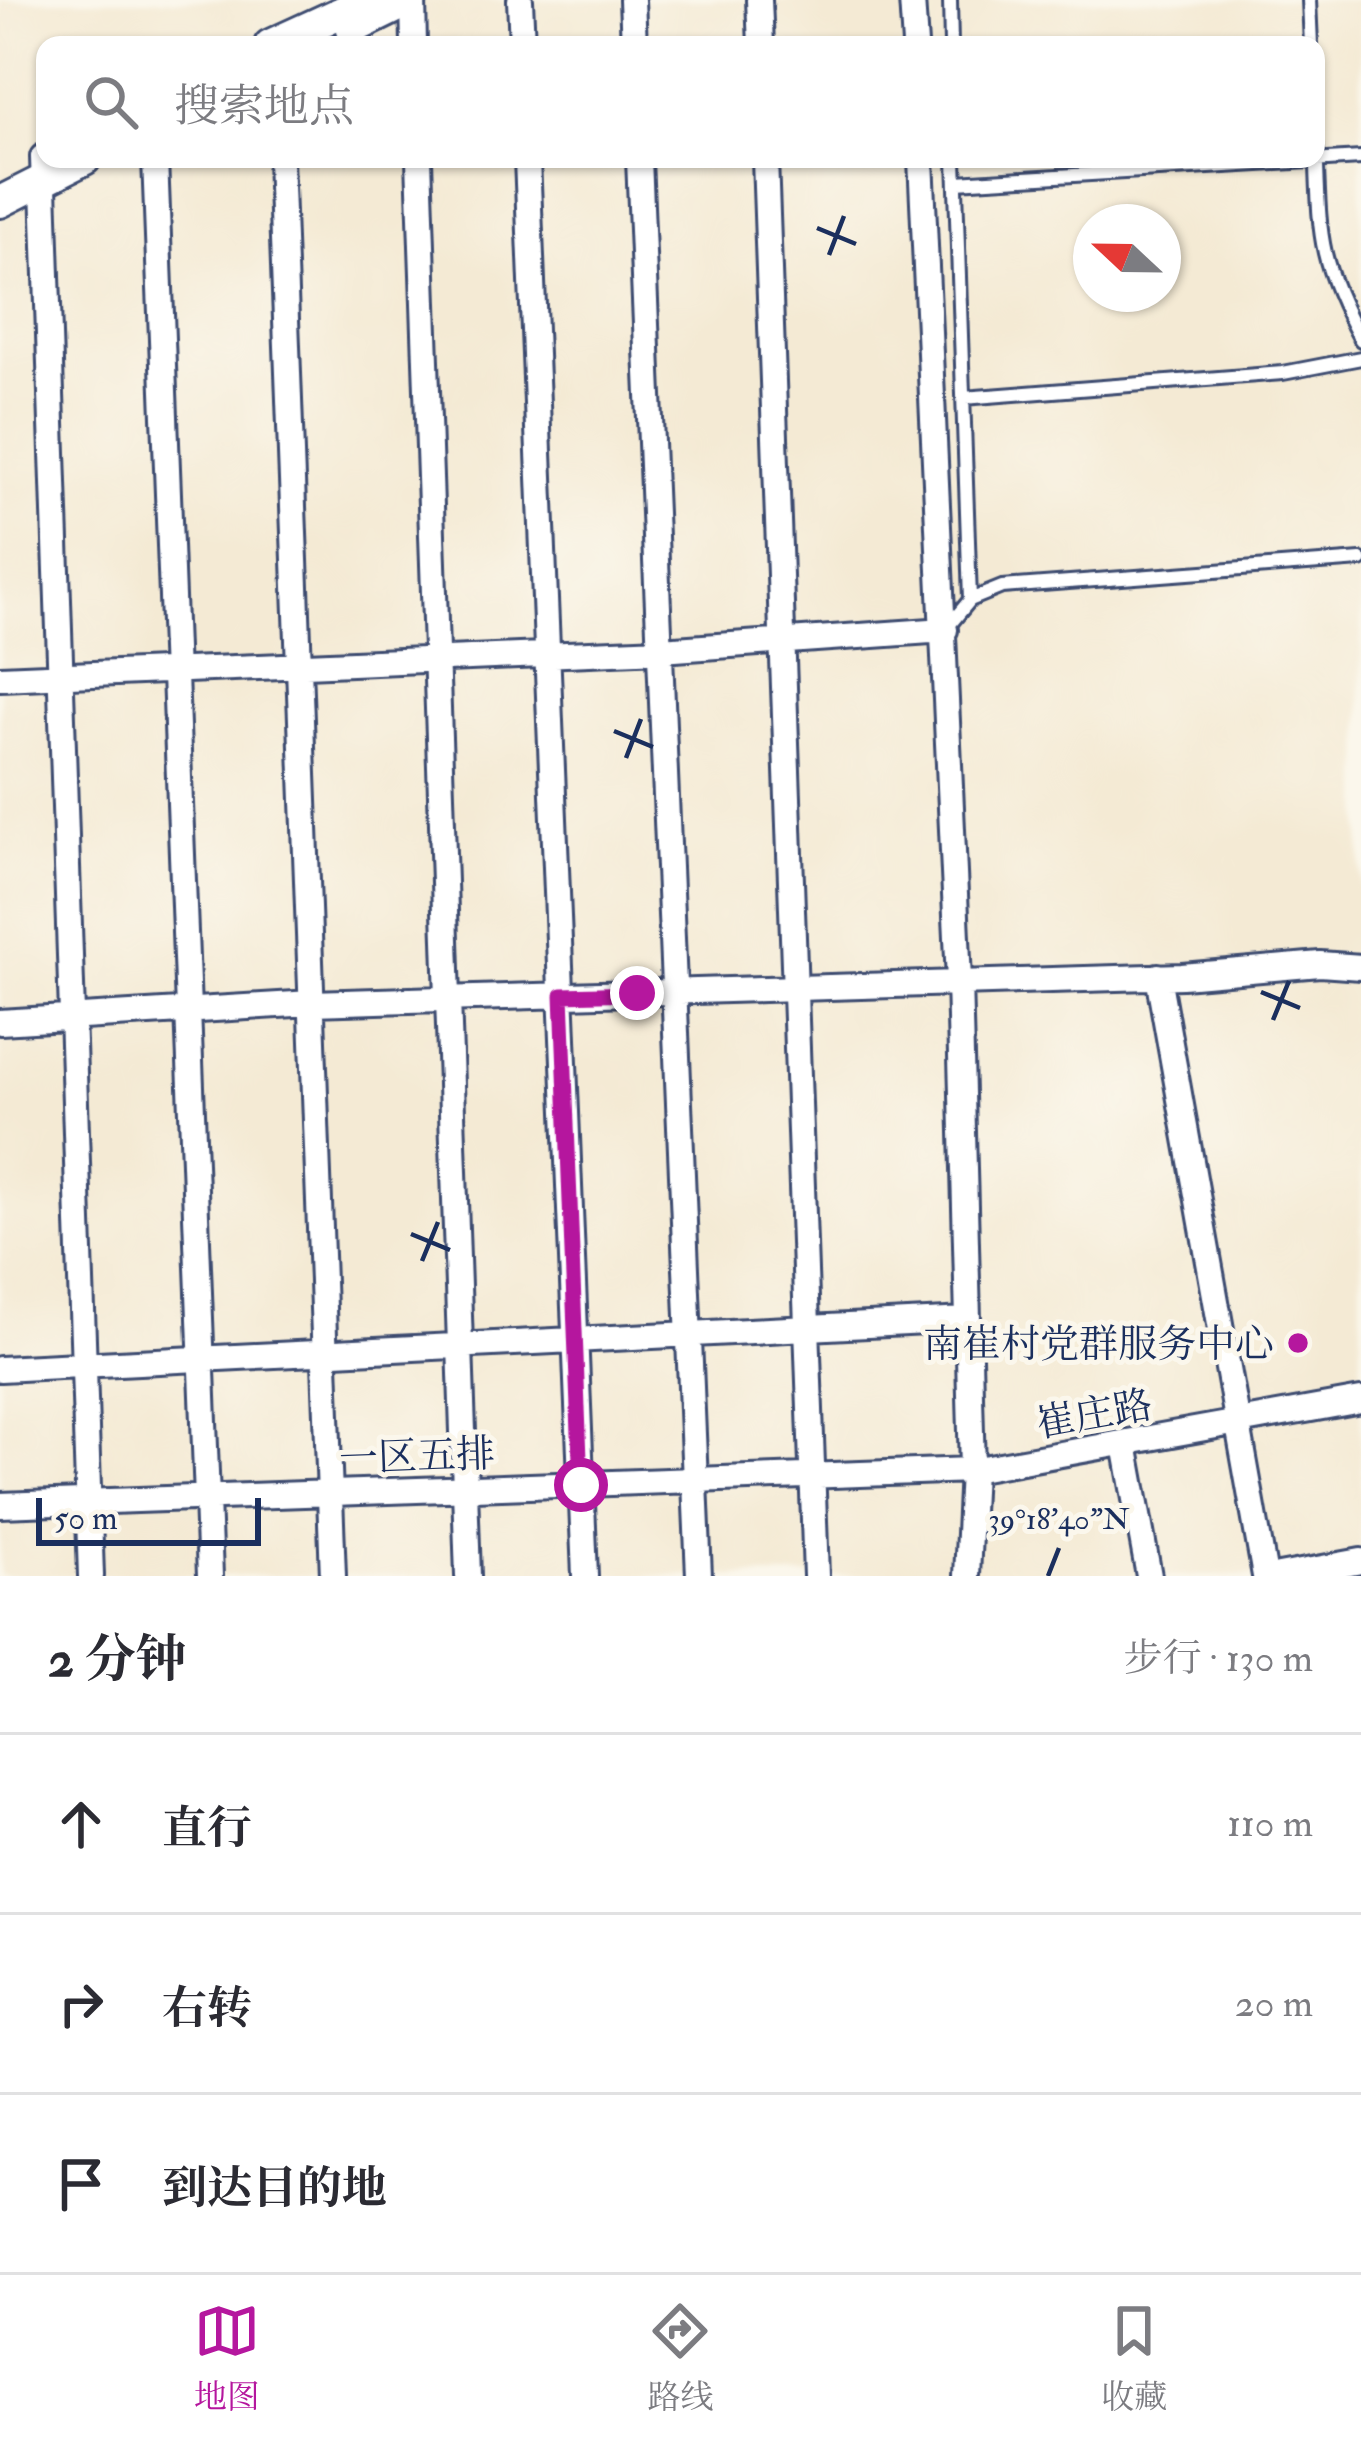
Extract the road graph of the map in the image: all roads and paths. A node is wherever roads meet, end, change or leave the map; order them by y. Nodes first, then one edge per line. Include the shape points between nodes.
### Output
1 (368, 0) edge
2 (412, 0) edge
3 (520, 0) edge
4 (632, 0) edge
5 (759, 0) edge
6 (912, 0) edge
7 (950, 0) edge
8 (1309, 0) edge
9 (291, 36) edge
10 (338, 36) edge
11 (414, 36) edge
12 (522, 36) edge
13 (634, 36) edge
14 (761, 36) edge
15 (914, 36) edge
16 (951, 36) edge
17 (1311, 36) edge
18 (1361, 158) edge
19 (1325, 160) edge
20 (36, 167) edge
21 (40, 168) edge
22 (45, 168) edge
23 (155, 168) edge
24 (280, 168) edge
25 (418, 168) edge
26 (527, 168) edge
27 (639, 168) edge
28 (765, 168) edge
29 (920, 168) edge
30 (955, 168) edge
31 (1197, 168) edge
32 (1317, 168) edge
33 (0, 179) edge
34 (956, 182) junction
35 (0, 202) edge
36 (1361, 340) edge
37 (1361, 358) edge
38 (963, 398) junction
39 (1361, 560) edge
40 (970, 600) junction
41 (945, 629) junction
42 (785, 642) junction
43 (661, 650) junction
44 (548, 654) junction
45 (437, 659) junction
46 (299, 665) junction
47 (176, 670) junction
48 (60, 676) junction
49 (0, 678) edge
50 (1361, 968) edge
51 (1158, 976) junction
52 (959, 981) junction
53 (796, 988) junction
54 (675, 992) junction
55 (562, 995) junction
56 (448, 998) junction
57 (312, 1003) junction
58 (189, 1010) junction
59 (69, 1017) junction
60 (0, 1022) edge
61 (967, 1320) junction
62 (808, 1328) junction
63 (689, 1333) junction
64 (576, 1340) junction
65 (460, 1348) junction
66 (326, 1356) junction
67 (202, 1361) junction
68 (82, 1367) junction
69 (0, 1369) edge
70 (1361, 1400) edge
71 (1235, 1426) junction
72 (1124, 1444) junction
73 (972, 1470) junction
74 (825, 1475) junction
75 (695, 1480) junction
76 (581, 1485) junction
77 (465, 1489) junction
78 (331, 1495) junction
79 (207, 1498) junction
80 (88, 1502) junction
81 (0, 1505) edge
82 (1361, 1562) edge
83 (91, 1576) edge
84 (210, 1576) edge
85 (333, 1576) edge
86 (468, 1576) edge
87 (585, 1576) edge
88 (699, 1576) edge
89 (816, 1576) edge
90 (967, 1576) edge
91 (1149, 1576) edge
92 (1265, 1576) edge
93 (1279, 1576) edge

1 - 9 street
2 - 10 street
2 - 11 street
3 - 12 street
4 - 13 street
5 - 14 street
6 - 15 street
7 - 16 lane
8 - 17 lane
18 - 19 lane
20 - 33 street
21 - 35 street
22 - 48 street
23 - 47 street
24 - 46 street
25 - 45 street
26 - 44 street
27 - 43 street
28 - 42 street
29 - 41 street
30 - 34 lane
31 - 34 lane
32 - 36 lane via 1329,281
34 - 38 lane
37 - 38 lane via 1283,373
38 - 40 lane
39 - 40 lane via 1002,587
40 - 41 lane
41 - 42 street
41 - 52 street
42 - 43 street
42 - 53 street
43 - 44 street
43 - 54 street
44 - 45 street
44 - 55 street
45 - 46 street
45 - 56 street
46 - 47 street
46 - 57 street
47 - 48 street
47 - 58 street
48 - 49 street
48 - 59 street
50 - 51 street
51 - 52 street
51 - 71 street
52 - 53 street
52 - 61 street
53 - 54 street
53 - 62 street
54 - 55 street
54 - 63 street
55 - 56 street
55 - 64 street
56 - 57 street
56 - 65 street
57 - 58 street
57 - 66 street
58 - 59 street
58 - 67 street
59 - 60 street
59 - 68 street
61 - 62 street
61 - 73 street
62 - 63 street
62 - 74 street
63 - 64 street
63 - 75 street
64 - 65 street
64 - 76 street
65 - 66 street
65 - 77 street
66 - 67 street
66 - 78 street
67 - 68 street
67 - 79 street
68 - 69 street
68 - 80 street
70 - 71 street, 崔庄路
71 - 72 street, 崔庄路
71 - 92 street
72 - 73 street, 崔庄路
72 - 91 street
73 - 74 street, 崔庄路
73 - 90 street
74 - 75 street, 一区五排
74 - 89 street
75 - 76 street, 一区五排
75 - 88 street
76 - 77 street, 一区五排
76 - 87 street
77 - 78 street, 一区五排
77 - 86 street
78 - 79 street, 一区五排
78 - 85 street
79 - 80 street, 一区五排
79 - 84 street
80 - 81 street, 一区五排
80 - 83 street
82 - 93 street

